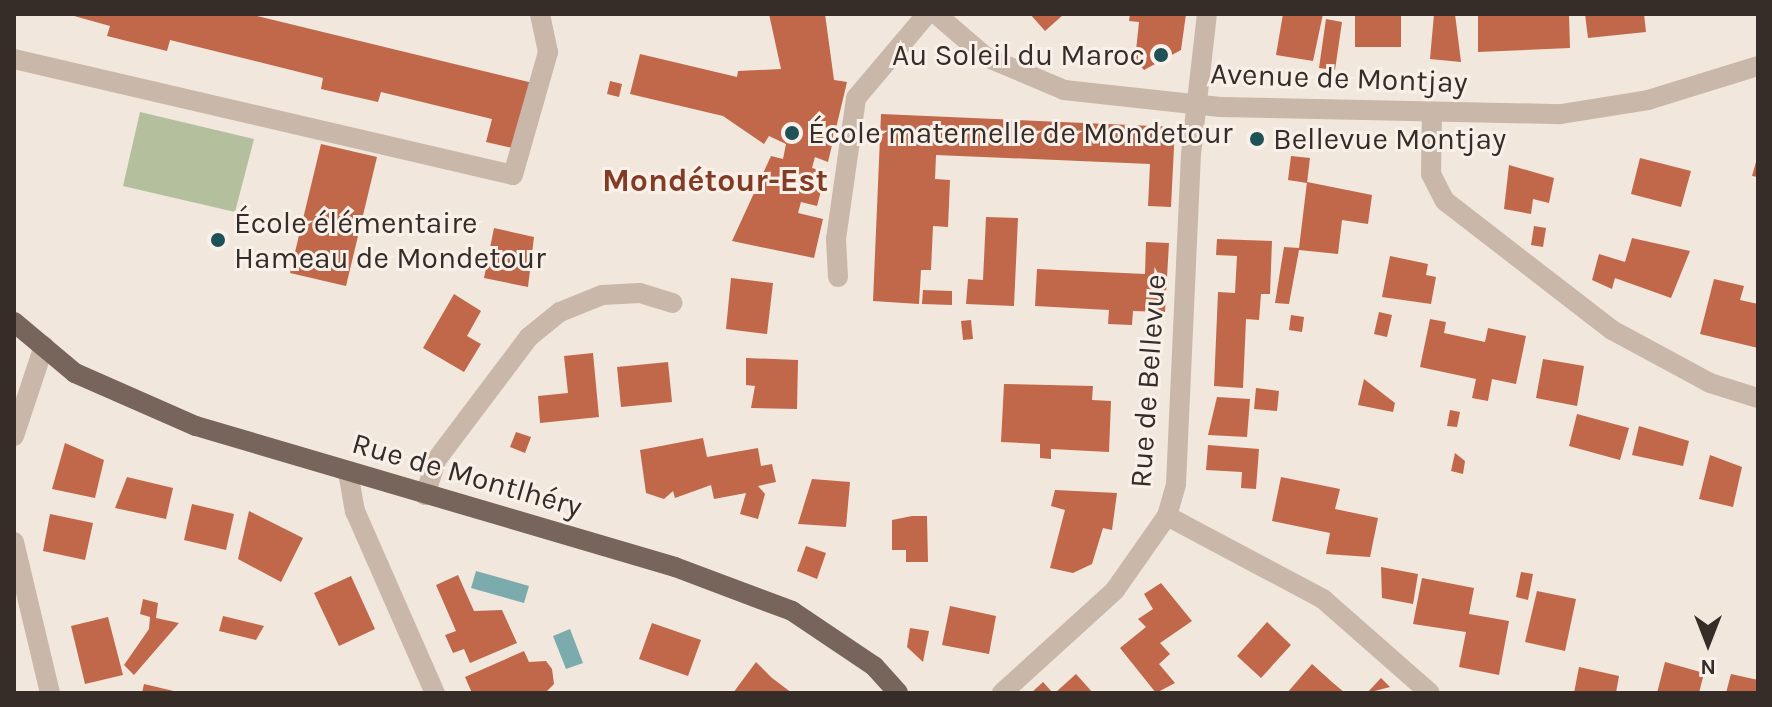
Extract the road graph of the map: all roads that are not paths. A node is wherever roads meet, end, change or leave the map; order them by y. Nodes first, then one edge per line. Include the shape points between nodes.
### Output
1 (540, 14) edge
2 (927, 14) edge
3 (936, 14) edge
4 (1207, 14) edge
5 (14, 59) edge
6 (1758, 66) edge
7 (1197, 103) junction
8 (1432, 112) junction
9 (838, 277) dead end
10 (673, 303) dead end
11 (14, 322) edge
12 (44, 346) junction
13 (1758, 398) edge
14 (14, 436) edge
15 (348, 472) junction
16 (425, 495) junction
17 (1167, 516) junction
18 (14, 542) edge
19 (50, 693) edge
20 (435, 693) edge
21 (898, 693) edge
22 (1002, 693) edge
23 (1430, 693) edge

1 - 5 street via 548,52 513,175
2 - 9 street via 856,98 836,239
3 - 7 street, Avenue de Montjay via 965,43 1022,76 1102,97
4 - 7 street, Rue de Bellevue
6 - 8 street, Avenue de Montjay via 1648,100 1561,114
7 - 8 street, Avenue de Montjay
7 - 17 street, Rue de Bellevue via 1176,484
8 - 13 street via 1431,174 1445,201 1612,330 1710,383
10 - 16 street via 640,293 602,295 560,312 529,337 437,459
11 - 12 main road, Rue de Montlhéry
12 - 14 street
12 - 15 main road, Rue de Montlhéry via 92,382 196,426
15 - 16 main road, Rue de Montlhéry
15 - 20 street via 355,511
16 - 21 main road, Rue de Montlhéry via 675,567 792,611 874,666
17 - 22 street, Rue de Bellevue via 1115,590
17 - 23 street via 1323,599
18 - 19 street

